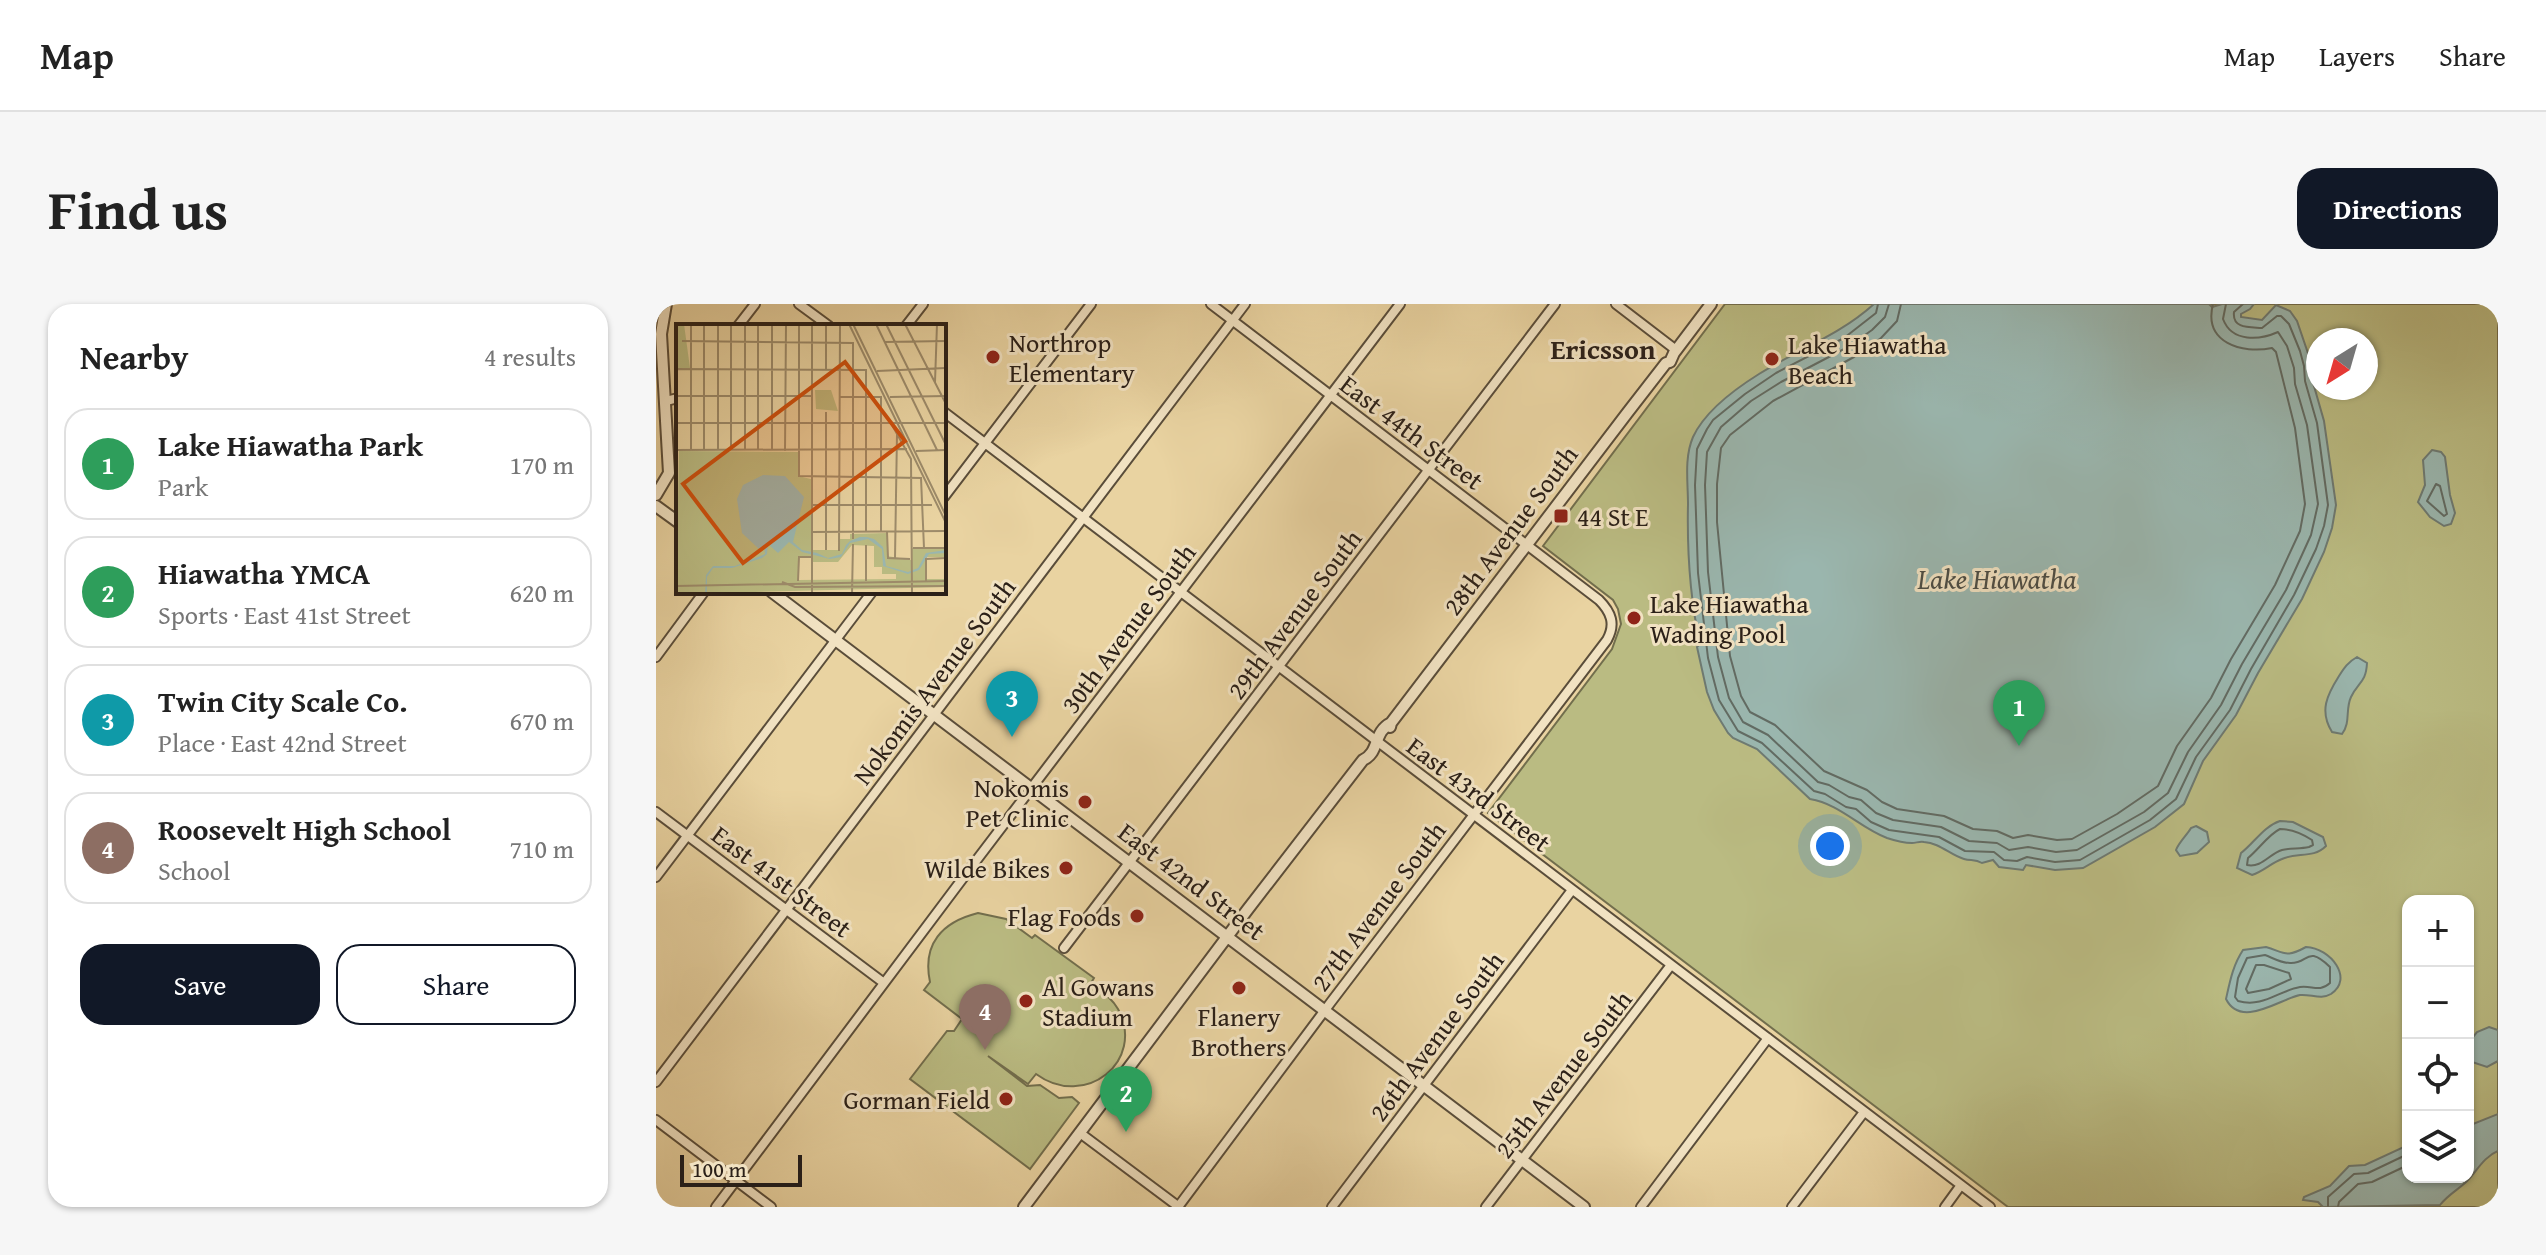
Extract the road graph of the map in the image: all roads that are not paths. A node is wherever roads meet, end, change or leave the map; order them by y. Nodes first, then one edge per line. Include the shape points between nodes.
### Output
1 (666, 304) edge
2 (755, 304) edge
3 (799, 304) edge
4 (923, 304) edge
5 (1091, 304) edge
6 (1211, 304) edge
7 (1245, 304) edge
8 (1400, 304) edge
9 (1555, 304) edge
10 (1616, 304) edge
11 (1711, 304) edge
12 (1232, 320) junction
13 (740, 324) edge
14 (826, 324) edge
15 (908, 324) edge
16 (1675, 351) junction
17 (1330, 395) junction
18 (676, 398) edge
19 (666, 401) junction
20 (946, 413) edge
21 (985, 442) junction
22 (1429, 470) junction
23 (946, 494) edge
24 (656, 495) edge
25 (656, 506) edge
26 (1083, 516) junction
27 (676, 521) edge
28 (1526, 545) junction
29 (1181, 591) junction
30 (703, 594) edge
31 (775, 594) edge
32 (870, 594) edge
33 (1611, 630) joint
34 (836, 639) junction
35 (656, 657) edge
36 (1279, 666) junction
37 (934, 713) junction
38 (1377, 741) junction
39 (1031, 788) junction
40 (656, 812) edge
41 (1473, 814) junction
42 (688, 835) junction
43 (1129, 863) junction
44 (656, 877) edge
45 (1572, 890) junction
46 (786, 909) junction
47 (1228, 936) junction
48 (1064, 948) dead end
49 (1671, 965) junction
50 (884, 983) junction
51 (1325, 1010) junction
52 (1768, 1038) junction
53 (656, 1082) edge
54 (1424, 1085) junction
55 (1864, 1112) junction
56 (656, 1120) edge
57 (1080, 1133) junction
58 (1522, 1160) junction
59 (736, 1181) junction
60 (1961, 1185) junction
61 (716, 1207) edge
62 (771, 1207) edge
63 (1024, 1207) edge
64 (1178, 1207) edge
65 (1332, 1207) edge
66 (1486, 1207) edge
67 (1584, 1207) edge
68 (1641, 1207) edge
69 (1792, 1207) edge
70 (1945, 1207) edge
71 (1990, 1207) edge

1 - 19 street via 661,334
2 - 13 street
3 - 14 street
4 - 15 street
5 - 21 street
6 - 12 street, East 44th Street
7 - 12 street, Nokomis Avenue South
8 - 17 street, 30th Avenue South
9 - 22 street, 29th Avenue South
10 - 16 street
11 - 16 street, 28th Avenue South
12 - 17 street, East 44th Street
12 - 26 street, Nokomis Avenue South
16 - 28 street, 28th Avenue South
17 - 22 street, East 44th Street
17 - 29 street, 30th Avenue South
18 - 19 street
19 - 24 street via 669,473
20 - 21 street, East 43rd Street
21 - 23 street
21 - 26 street, East 43rd Street
22 - 28 street, East 44th Street
22 - 36 street, 29th Avenue South
25 - 27 street
26 - 29 street, East 43rd Street
26 - 37 street, Nokomis Avenue South
28 - 33 street, East 44th Street via 1607,608
28 - 38 street, 28th Avenue South
29 - 36 street, East 43rd Street
29 - 39 street, 30th Avenue South
30 - 35 street
31 - 34 street, East 42nd Street
32 - 34 street
33 - 41 street, 27th Avenue South
34 - 37 street, East 42nd Street
34 - 42 street
36 - 38 street, East 43rd Street
36 - 43 street, 29th Avenue South
37 - 39 street, East 42nd Street
37 - 46 street, Nokomis Avenue South
38 - 41 street, East 43rd Street
38 - 47 street, 28th Avenue South
39 - 43 street, East 42nd Street
39 - 50 street, 30th Avenue South
40 - 42 street, East 41st Street
41 - 45 street, East 43rd Street
41 - 51 street, 27th Avenue South
42 - 44 street
42 - 46 street, East 41st Street
43 - 47 street, East 42nd Street
43 - 48 street, 29th Avenue South
45 - 49 street, East 43rd Street
45 - 54 street, 26th Avenue South
46 - 50 street, East 41st Street
46 - 53 street, Nokomis Avenue South
47 - 51 street, East 42nd Street
47 - 57 street, 28th Avenue South
49 - 52 street, East 43rd Street
49 - 58 street, 25th Avenue South
50 - 59 street, 30th Avenue South
51 - 54 street, East 42nd Street
51 - 64 street, 27th Avenue South
52 - 55 street, East 43rd Street
52 - 68 street
54 - 58 street, East 42nd Street
54 - 65 street, 26th Avenue South
55 - 60 street, East 43rd Street
55 - 69 street
56 - 59 street
57 - 63 street, 28th Avenue South
57 - 64 street
58 - 66 street, 25th Avenue South
58 - 67 street, East 42nd Street
59 - 61 street, 30th Avenue South
59 - 62 street
60 - 70 street
60 - 71 street, East 43rd Street

